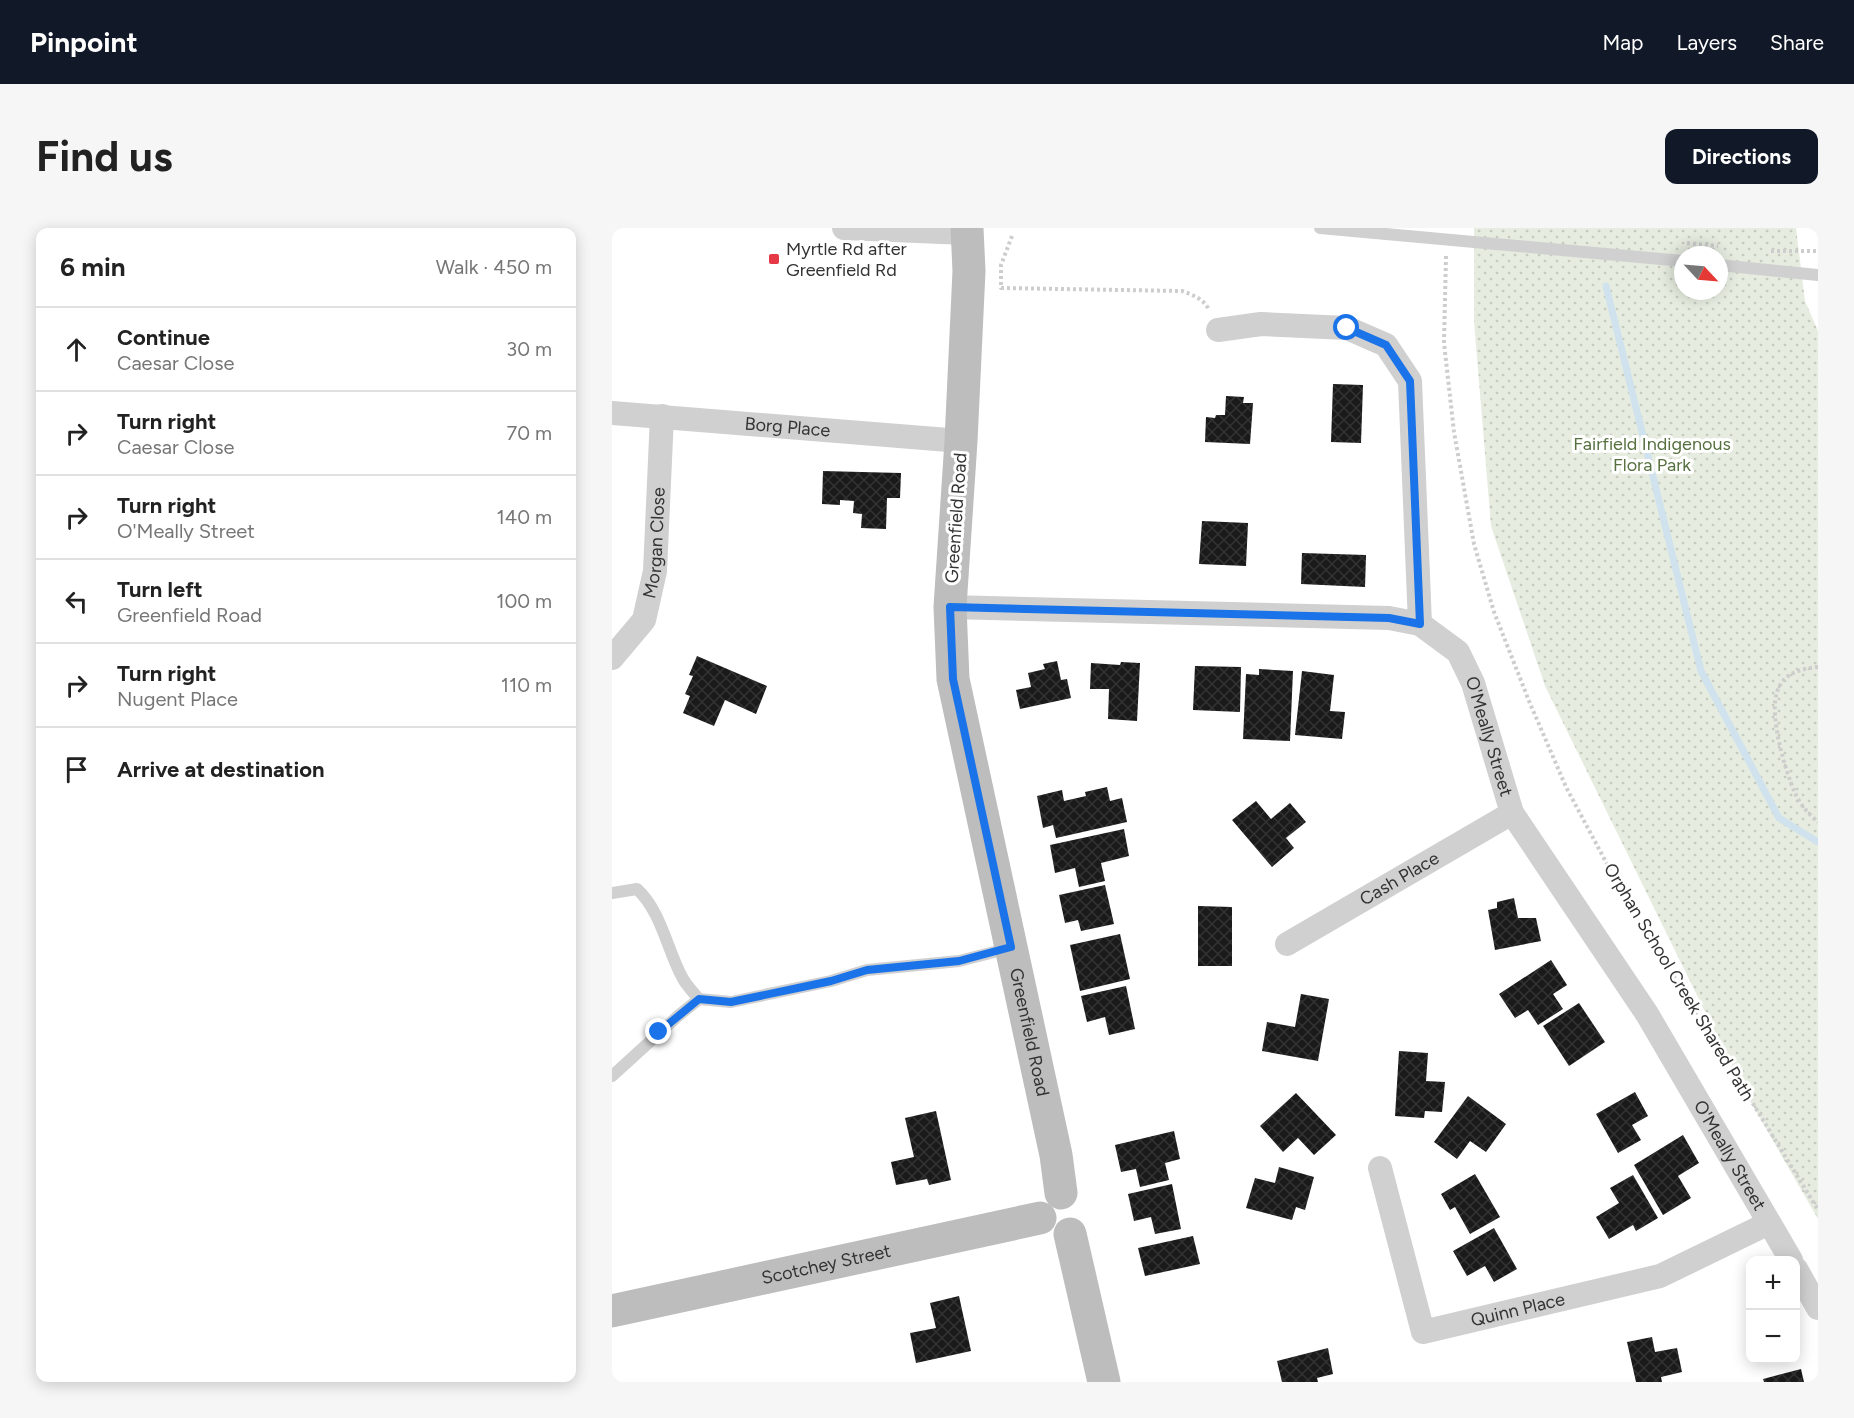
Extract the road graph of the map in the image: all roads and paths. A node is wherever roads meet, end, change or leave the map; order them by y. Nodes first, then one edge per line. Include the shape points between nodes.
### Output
1 (844, 228) edge
2 (1320, 228) edge
3 (967, 231) edge
4 (1012, 236) dead end
5 (1674, 260) edge
6 (1446, 261) dead end
7 (1728, 266) edge
8 (1818, 275) edge
9 (1218, 330) joint
10 (612, 413) edge
11 (662, 416) junction
12 (961, 441) junction
13 (950, 607) junction
14 (1420, 624) junction
15 (612, 658) edge
16 (1818, 667) edge
17 (1512, 813) junction
18 (1818, 822) edge
19 (612, 893) edge
20 (1287, 944) dead end
21 (1011, 947) junction
22 (699, 999) junction
23 (612, 1076) edge
24 (1380, 1168) dead end
25 (1061, 1193) junction
26 (1818, 1210) edge
27 (1040, 1218) junction
28 (1769, 1223) junction
29 (1070, 1234) junction
30 (1789, 1256) edge
31 (1800, 1276) edge
32 (1818, 1308) edge
33 (612, 1311) edge
34 (1104, 1382) edge

1 - 3 street
2 - 5 lane
3 - 12 street, Greenfield Road via 969,271
4 - 9 path via 1001,265 1001,288 1182,291 1208,306
6 - 26 path, Orphan School Creek Shared Path via 1444,343 1454,432 1474,544 1494,612 1566,787 1632,911
7 - 8 lane
9 - 14 street via 1261,324 1347,328 1386,345 1410,381
10 - 11 street, Borg Place
11 - 12 street, Borg Place
11 - 15 street, Morgan Close via 655,571 644,620
12 - 13 street, Greenfield Road
13 - 14 street, O'Meally Street via 1389,618
13 - 21 street, Greenfield Road via 953,679
14 - 17 street, O'Meally Street via 1458,652 1473,683
16 - 18 path via 1799,669 1786,678 1777,692 1775,724 1795,793
17 - 20 street, Cash Place
17 - 28 street, O'Meally Street via 1647,1014
19 - 22 lane via 637,889 643,895 682,976
21 - 22 lane via 959,961 867,970 731,1002
21 - 25 street, Greenfield Road
22 - 23 lane
24 - 28 street, Quinn Place via 1423,1332 1660,1276
25 - 27 street via 1045,1201
25 - 29 street via 1072,1195 1082,1206 1082,1221
27 - 29 street via 1053,1234
27 - 33 street, Scotchey Street
28 - 30 street, O'Meally Street
29 - 34 street
31 - 32 street

